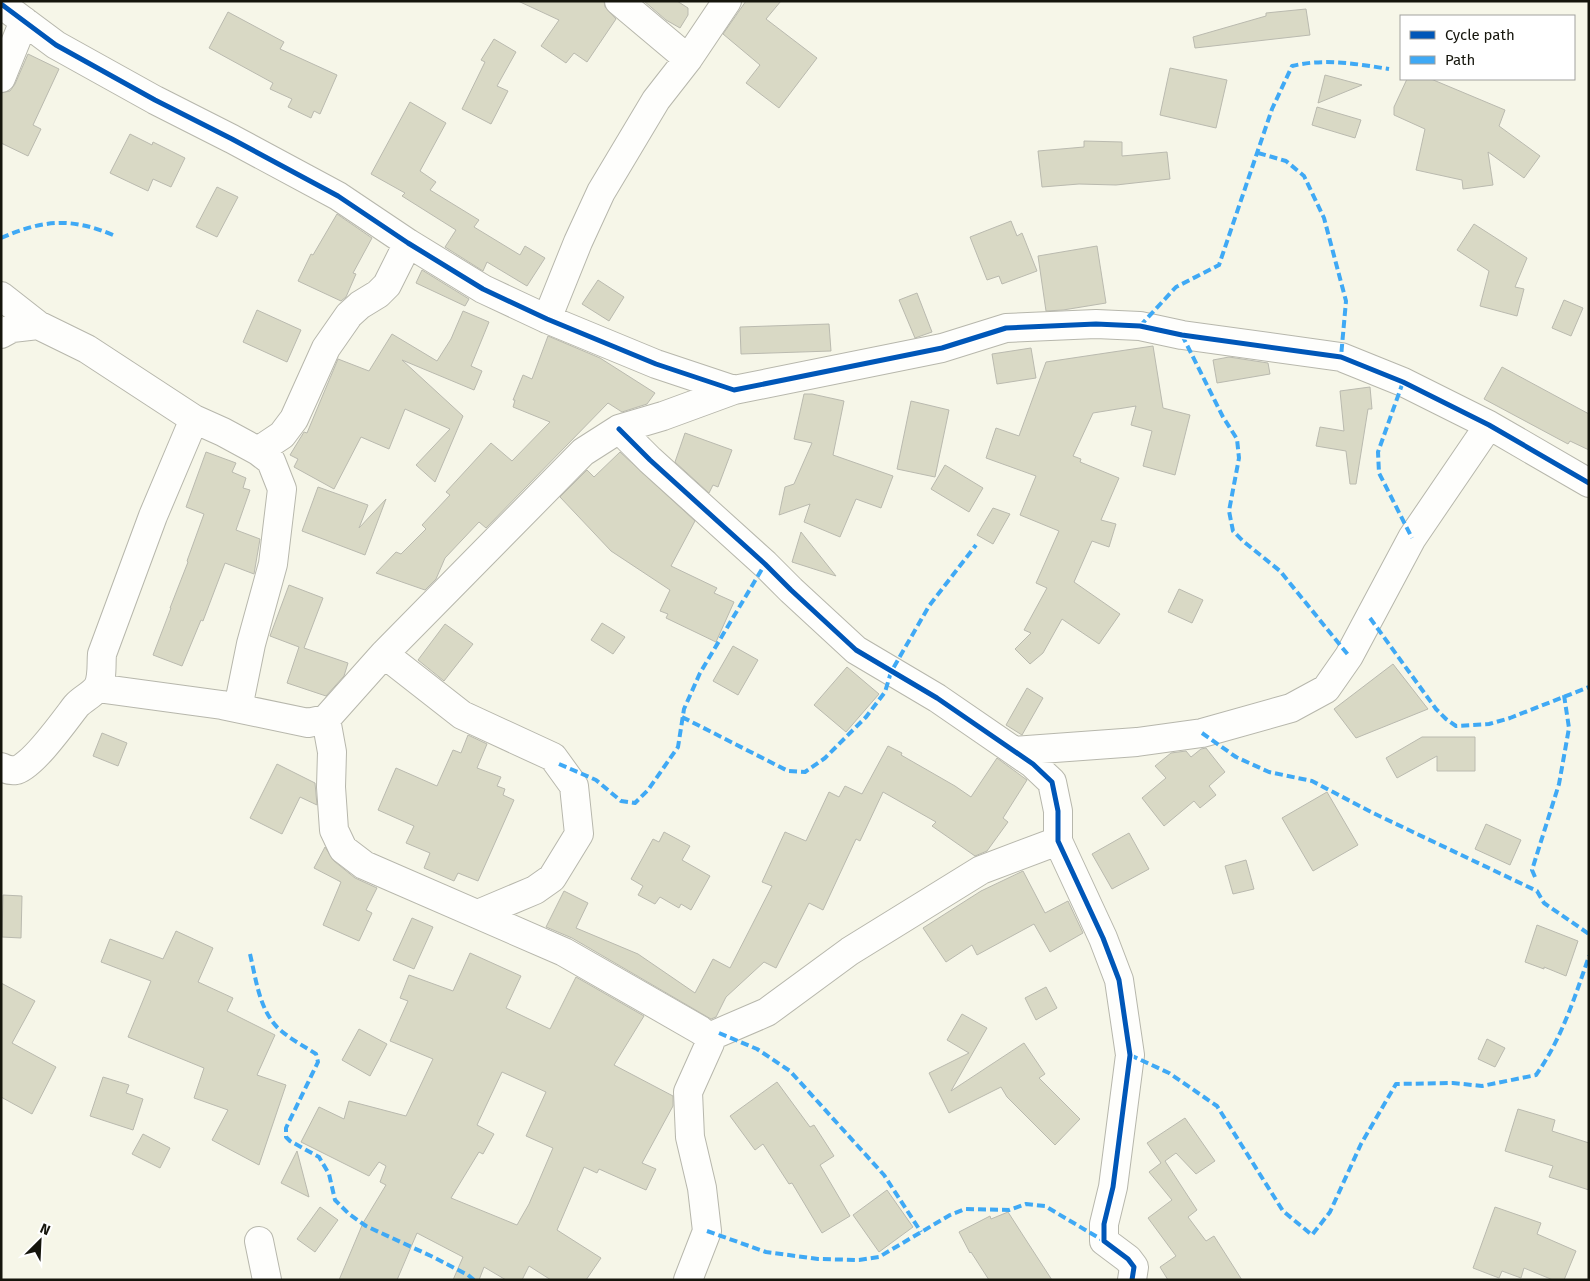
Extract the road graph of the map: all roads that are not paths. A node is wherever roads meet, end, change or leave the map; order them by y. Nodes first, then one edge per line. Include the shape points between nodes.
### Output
1 (620, 1) edge
2 (728, 1) edge
3 (1, 4) edge
4 (24, 21) junction
5 (688, 59) junction
6 (1, 78) edge
7 (408, 243) junction
8 (1, 296) edge
9 (547, 319) junction
10 (38, 325) junction
11 (1, 334) edge
12 (734, 390) junction
13 (194, 420) junction
14 (1490, 425) junction
15 (619, 429) junction
16 (258, 451) junction
17 (1589, 483) edge
18 (384, 654) junction
19 (97, 688) junction
20 (238, 708) junction
21 (326, 719) junction
22 (1014, 751) junction
23 (1, 767) edge
24 (1058, 841) junction
25 (478, 914) junction
26 (709, 1037) junction
27 (259, 1241) dead end
28 (268, 1280) edge
29 (688, 1280) edge
30 (1132, 1280) edge

1 - 5 street
2 - 5 street
3 - 4 street
4 - 6 street
4 - 7 street via 56,45 338,196
5 - 9 street via 656,100 601,192
7 - 9 street via 483,289
7 - 16 street via 387,285 349,315 326,348 294,419 282,435
8 - 10 street
9 - 12 street via 656,364
10 - 11 street via 12,328
10 - 13 street via 86,349
12 - 14 street via 942,348 1006,328 1096,324 1140,326 1341,357 1402,382
12 - 15 street
13 - 16 street
13 - 19 street via 153,516 102,654
14 - 17 street
14 - 22 street via 1412,538 1349,656 1326,689 1291,708 1202,733 1137,742
15 - 18 street via 583,452
15 - 22 street via 856,650 937,698
16 - 20 street via 271,461 282,489 272,564
18 - 21 street
18 - 25 street via 462,715 553,757 574,786 579,834 552,878 534,890
19 - 20 street
19 - 23 street via 78,704 47,744 23,766 16,770
20 - 21 street via 308,724
21 - 25 street via 332,752 334,830 343,849 364,865
22 - 24 street via 1052,782 1058,811
24 - 26 street via 981,870 850,951 766,1012
24 - 30 street via 1119,980 1130,1055 1104,1240 1134,1267
25 - 26 street via 564,952
26 - 29 street via 710,1044 688,1092 690,1137 702,1188 707,1231
27 - 28 street

